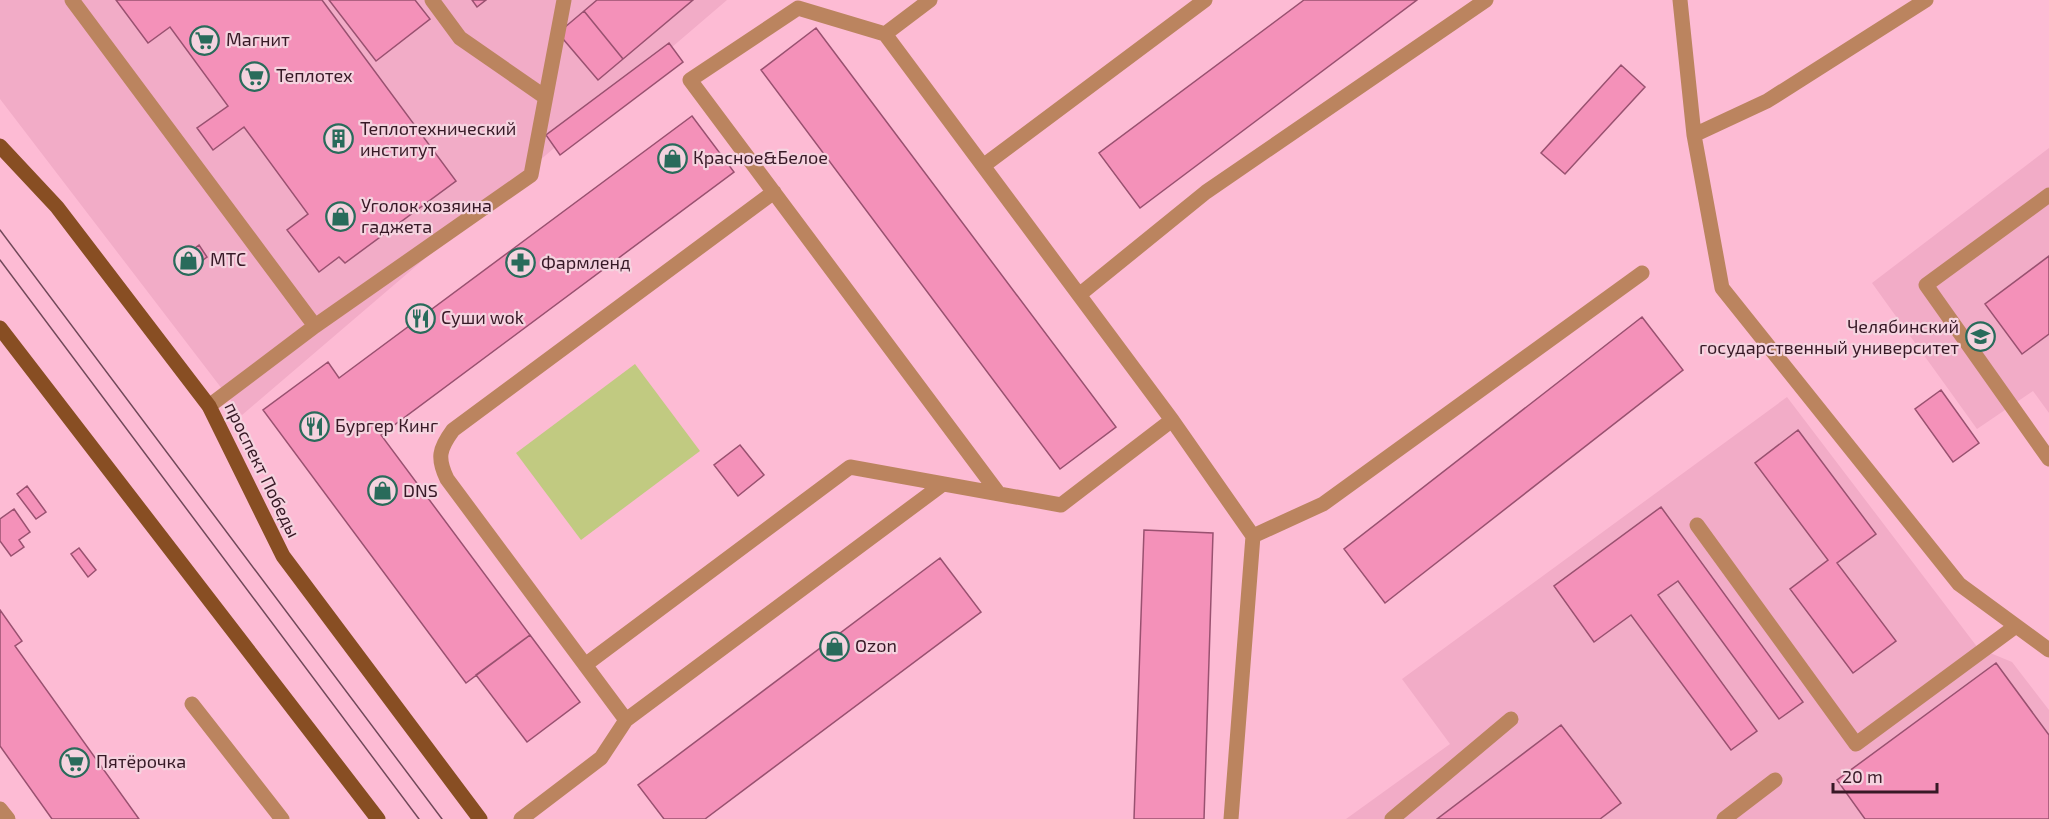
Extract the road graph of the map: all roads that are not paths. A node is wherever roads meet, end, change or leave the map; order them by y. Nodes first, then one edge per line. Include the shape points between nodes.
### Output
1 (72, 0) edge
2 (432, 0) edge
3 (564, 0) edge
4 (930, 0) edge
5 (1205, 0) edge
6 (1486, 0) edge
7 (1680, 0) edge
8 (1926, 0) edge
9 (885, 34) junction
10 (545, 97) junction
11 (1694, 135) junction
12 (0, 146) edge
13 (983, 166) junction
14 (774, 192) junction
15 (2049, 195) edge
16 (1642, 273) dead end
17 (1079, 295) junction
18 (315, 326) junction
19 (0, 328) edge
20 (209, 406) junction
21 (1172, 420) junction
22 (2049, 459) edge
23 (943, 484) junction
24 (999, 494) junction
25 (1697, 525) dead end
26 (1253, 536) junction
27 (2016, 626) junction
28 (2049, 650) edge
29 (585, 666) junction
30 (192, 704) dead end
31 (1511, 719) dead end
32 (626, 720) junction
33 (1775, 780) dead end
34 (0, 809) edge
35 (8, 819) edge
36 (282, 819) edge
37 (378, 819) edge
38 (480, 819) edge
39 (521, 819) edge
40 (1231, 819) edge
41 (1392, 819) edge
42 (1724, 819) edge

1 - 18 street
2 - 10 street via 460,38
3 - 10 street
4 - 9 street
5 - 13 street
6 - 17 street via 1206,192
7 - 11 street
8 - 11 street via 1767,101
9 - 13 street
9 - 14 street via 798,8 690,80
10 - 18 street via 531,175
11 - 27 street via 1722,288 1959,584
12 - 20 main road, проспект Победы via 57,207
13 - 17 street
14 - 24 street
14 - 29 street via 453,430 443,444 442,467 447,479
15 - 22 street via 1926,285
16 - 26 street via 1323,504
17 - 21 street
18 - 20 street
19 - 37 main road
20 - 38 main road, проспект Победы via 283,556
21 - 24 street via 1061,505
21 - 26 street
23 - 24 street
23 - 29 street via 850,467
23 - 32 street
25 - 27 street via 1856,744
26 - 40 street
27 - 28 street
29 - 32 street
30 - 36 street
31 - 41 street
32 - 39 street via 601,758
33 - 42 street
34 - 35 street

